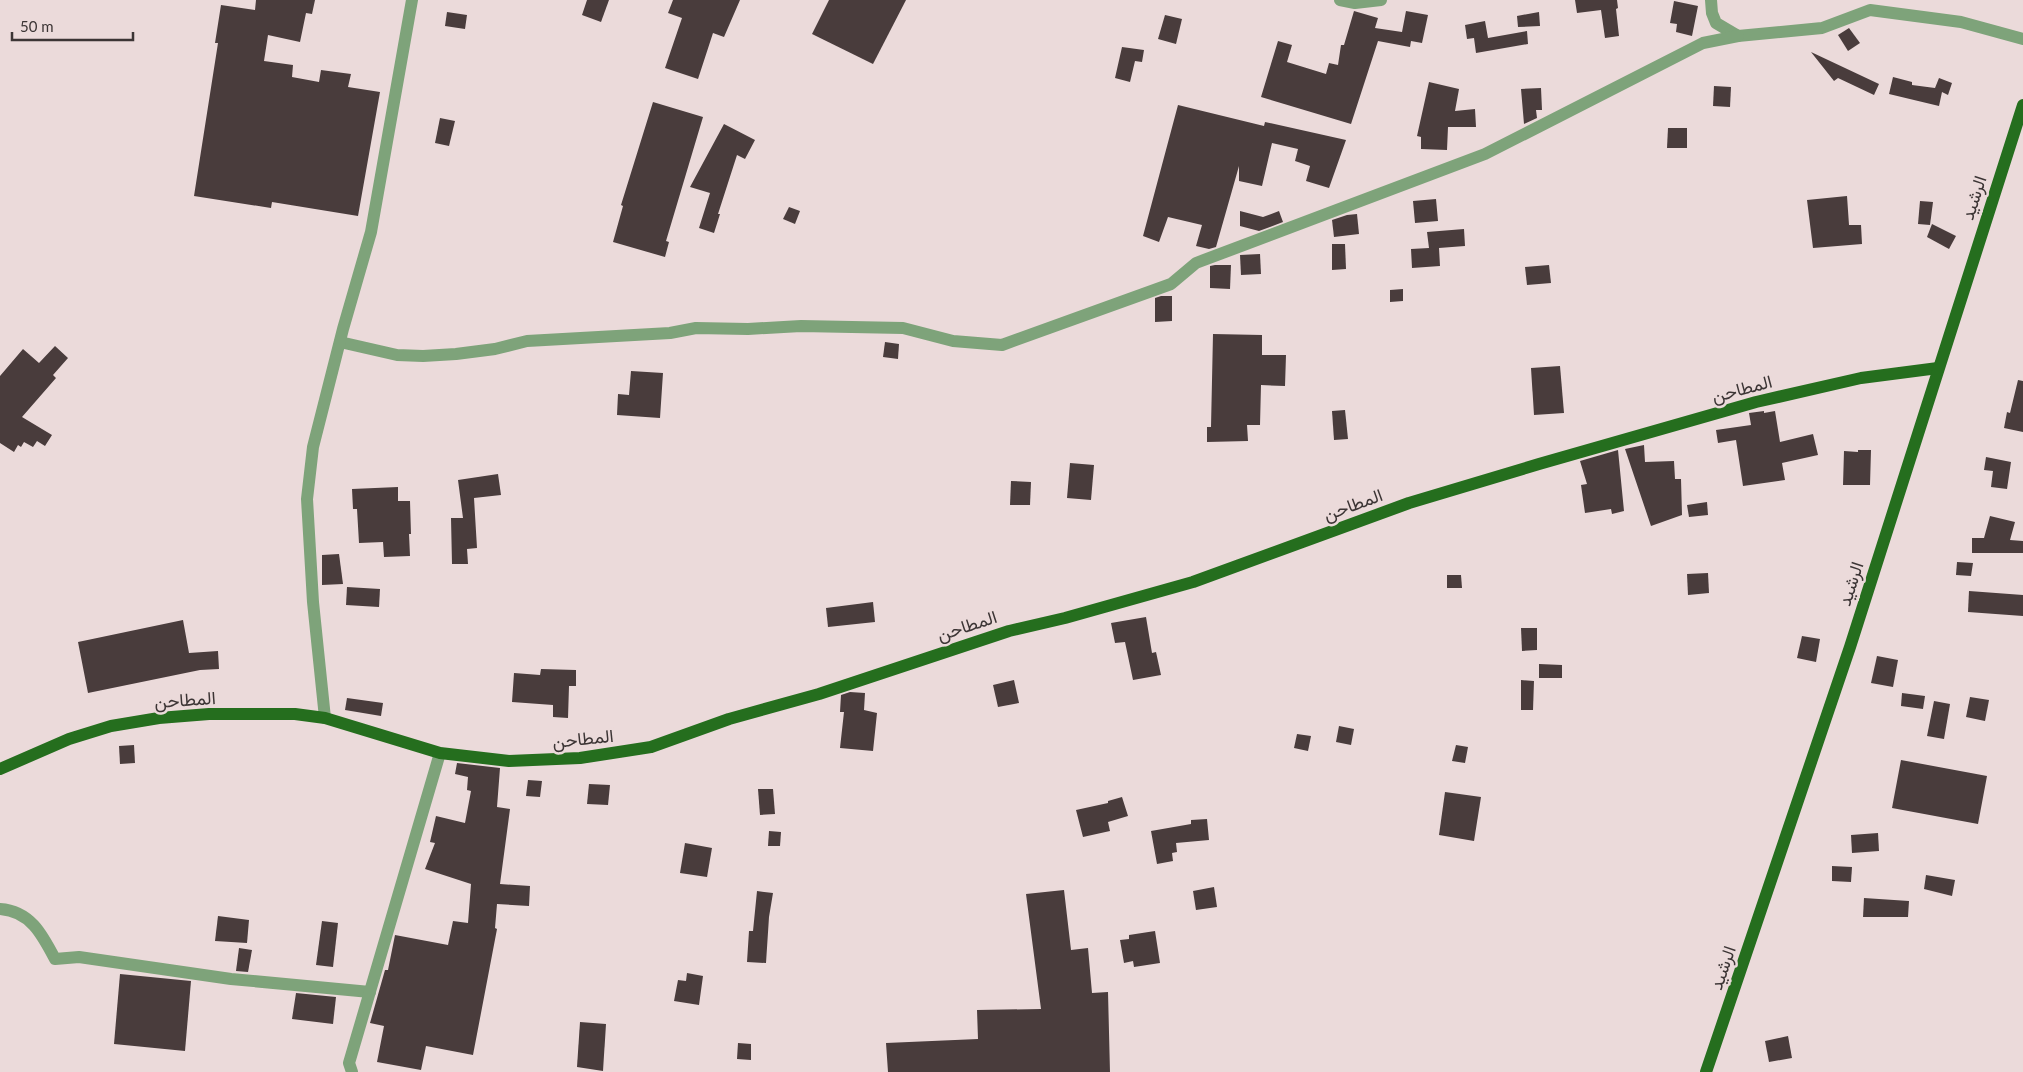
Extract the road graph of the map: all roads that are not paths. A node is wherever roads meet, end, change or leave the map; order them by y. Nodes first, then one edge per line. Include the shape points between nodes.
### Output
1 (412, 0) edge
2 (1340, 0) edge
3 (1381, 0) edge
4 (1711, 0) edge
5 (1738, 36) junction
6 (2023, 39) edge
7 (2023, 105) edge
8 (340, 342) junction
9 (1938, 368) junction
10 (325, 718) junction
11 (440, 753) junction
12 (0, 769) edge
13 (0, 909) edge
14 (370, 992) junction
15 (352, 1072) edge
16 (1706, 1072) edge

1 - 8 street via 371,232
2 - 3 street
4 - 5 street via 1716,23
5 - 6 street via 1822,28 1870,10 1961,22
5 - 8 street via 1703,43 1485,154 1196,263 1171,284 1002,345 953,341 903,328 801,326 696,328 670,333 527,341 495,349 440,355 397,355
7 - 9 main road, الرشيد
8 - 10 street via 314,447 308,499 313,602
9 - 11 main road, المطاحن via 1860,378 1756,402 1539,464 1409,503 1193,582 1009,631 651,747 580,758 509,762
9 - 16 main road, الرشيد via 1850,647
10 - 11 main road, المطاحن
10 - 12 main road, المطاحن via 295,714 209,714 159,718 111,726 69,739
11 - 14 street
13 - 14 street via 12,910 28,918 55,959 79,957 231,979
14 - 15 street via 349,1063

